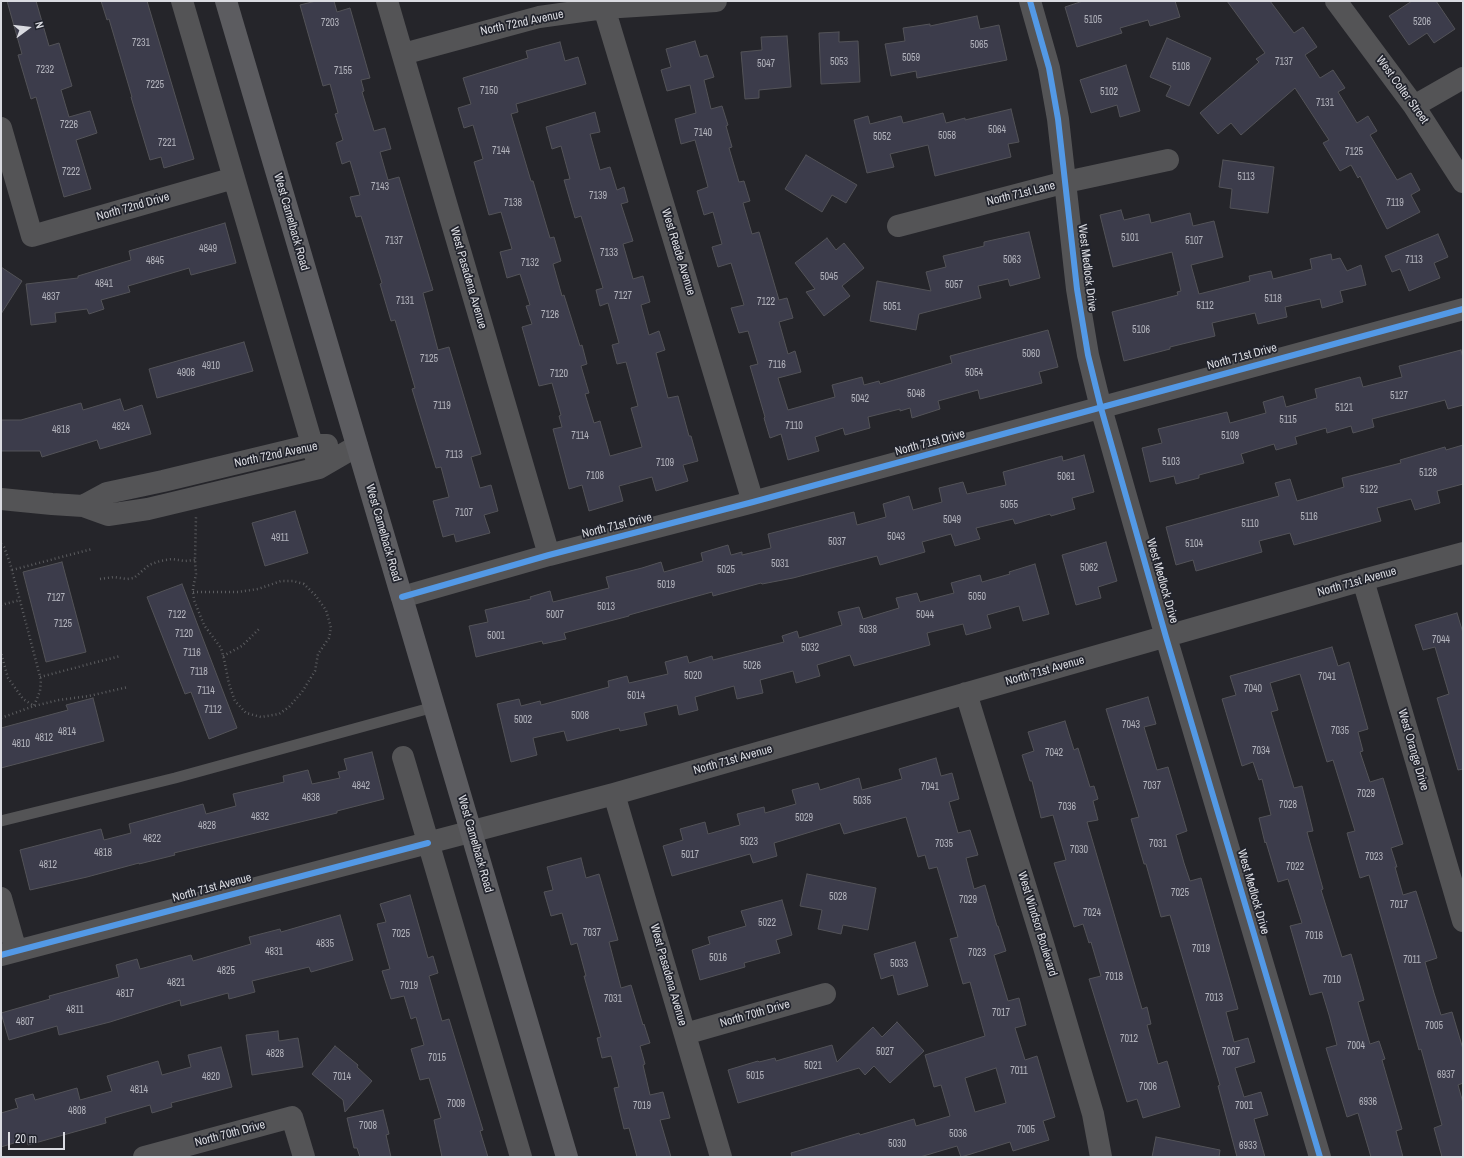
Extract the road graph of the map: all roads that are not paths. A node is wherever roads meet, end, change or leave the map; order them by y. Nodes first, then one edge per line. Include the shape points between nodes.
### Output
1 (182, 1) edge
2 (226, 1) edge
3 (387, 1) edge
4 (716, 1) edge
5 (1030, 1) edge
6 (1336, 1) edge
7 (603, 5) edge
8 (402, 54) junction
9 (1463, 78) edge
10 (1414, 106) junction
11 (1, 128) edge
12 (1168, 160) dead end
13 (234, 178) junction
14 (1066, 182) junction
15 (1463, 182) edge
16 (898, 226) dead end
17 (1463, 309) edge
18 (1101, 408) junction
19 (312, 445) junction
20 (357, 446) junction
21 (217, 467) junction
22 (319, 468) junction
23 (223, 491) junction
24 (1, 499) edge
25 (753, 502) junction
26 (83, 506) junction
27 (1463, 553) edge
28 (549, 555) junction
29 (1363, 580) junction
30 (402, 597) junction
31 (1166, 637) junction
32 (966, 693) junction
33 (434, 707) junction
34 (403, 757) dead end
35 (614, 794) junction
36 (1, 821) edge
37 (471, 832) junction
38 (428, 843) junction
39 (1, 898) edge
40 (1463, 921) edge
41 (8, 953) edge
42 (825, 994) dead end
43 (685, 1034) junction
44 (144, 1157) edge
45 (304, 1157) edge
46 (521, 1157) edge
47 (567, 1157) edge
48 (721, 1157) edge
49 (1101, 1157) edge
50 (1320, 1157) edge

1 - 13 street
2 - 20 main road, West Camelback Road
3 - 8 street, West Pasadena Avenue
4 - 7 street, North 72nd Avenue
5 - 14 street, West Medlock Drive via 1049,68
6 - 10 street, West Colter Street
7 - 8 street, North 72nd Avenue via 540,17
7 - 25 street, West Reade Avenue
8 - 28 street, West Pasadena Avenue
9 - 10 street
10 - 15 street, West Colter Street
11 - 13 street, North 72nd Drive via 32,236
12 - 14 street, North 71st Lane
13 - 19 street
14 - 16 street, North 71st Lane
14 - 18 street, West Medlock Drive via 1077,289 1088,355
17 - 18 street, North 71st Drive
18 - 25 street, North 71st Drive
18 - 31 street, West Medlock Drive
19 - 20 street, North 72nd Avenue
19 - 21 street, North 72nd Avenue
19 - 22 street
20 - 22 street, North 72nd Avenue
20 - 30 main road, West Camelback Road
21 - 23 street
21 - 26 street, North 72nd Avenue via 107,493
22 - 23 street, North 72nd Avenue
23 - 26 street, North 72nd Avenue via 108,516
24 - 26 street, North 72nd Avenue
25 - 28 street, North 71st Drive
27 - 29 street, North 71st Avenue
28 - 30 street, North 71st Drive
29 - 31 street, North 71st Avenue
29 - 40 street, West Orange Drive
30 - 33 main road, West Camelback Road
31 - 32 street, North 71st Avenue
31 - 50 street, West Medlock Drive
32 - 35 street, North 71st Avenue
32 - 49 street, West Windsor Boulevard via 1093,1114
33 - 36 lane via 175,778
33 - 37 main road, West Camelback Road
34 - 38 street
35 - 37 street, North 71st Avenue
35 - 43 street, West Pasadena Avenue
37 - 38 street, North 71st Avenue
37 - 47 main road, West Camelback Road
38 - 41 street, North 71st Avenue
38 - 46 street
39 - 41 street
42 - 43 street, North 70th Drive
43 - 48 street, West Pasadena Avenue
44 - 45 street, North 70th Drive via 292,1117

